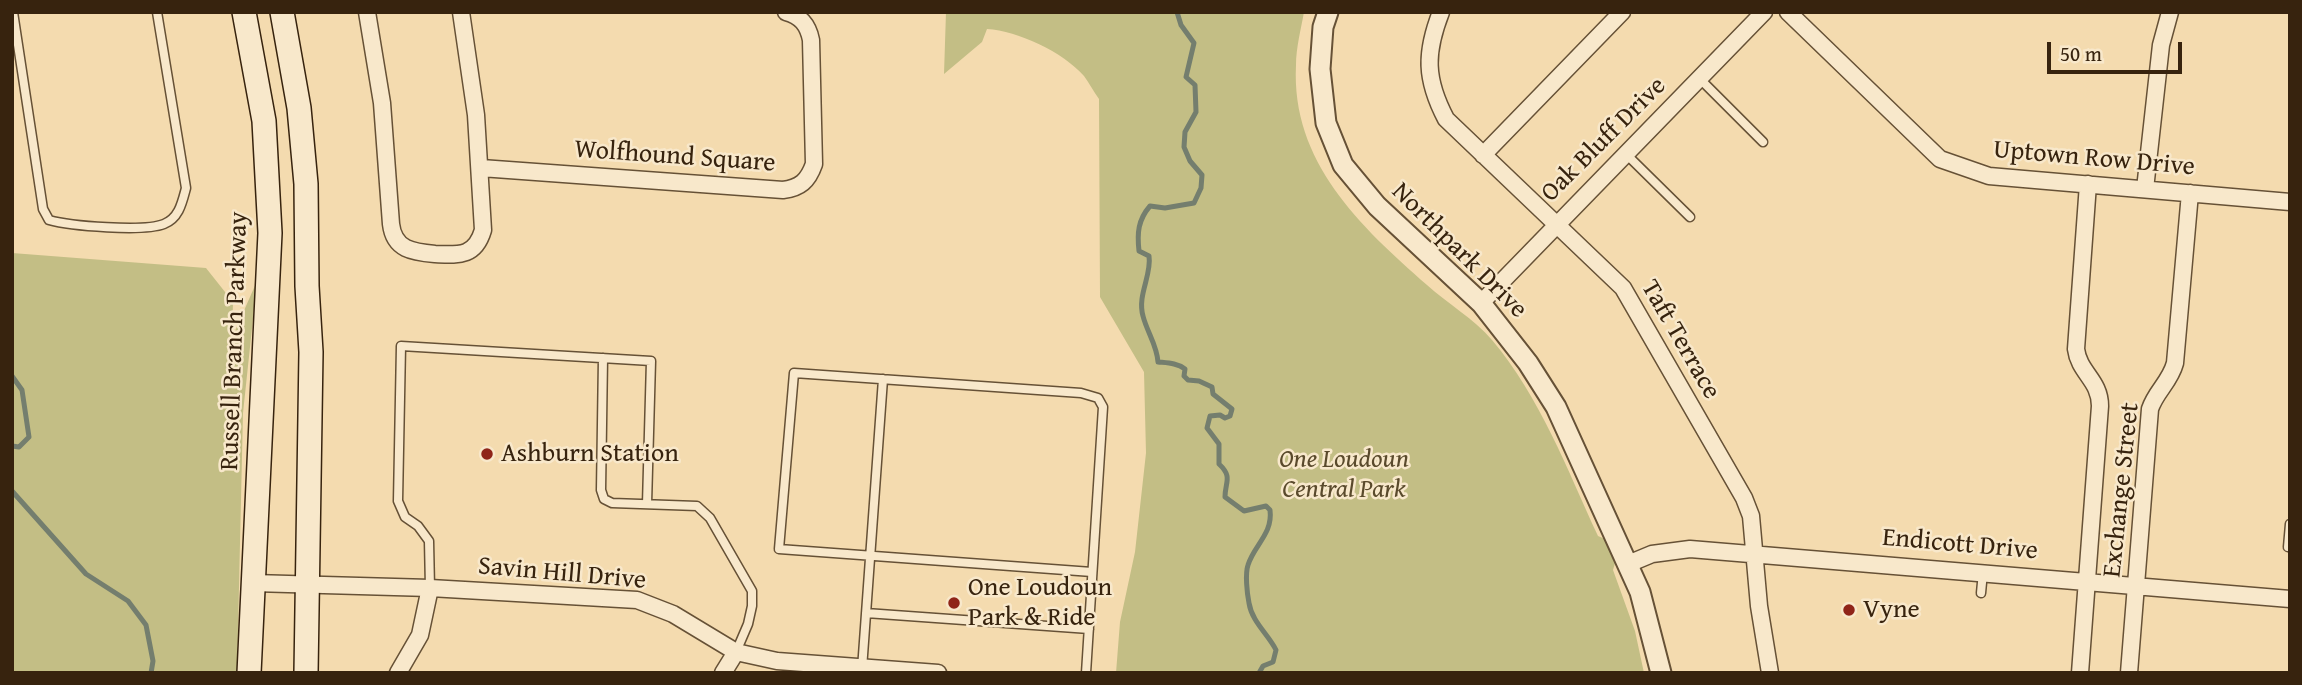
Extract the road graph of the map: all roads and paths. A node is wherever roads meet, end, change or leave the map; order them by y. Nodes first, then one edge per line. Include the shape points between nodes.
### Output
1 (13, 12) edge
2 (157, 12) edge
3 (244, 12) edge
4 (282, 12) edge
5 (368, 12) edge
6 (461, 12) edge
7 (786, 12) edge
8 (1328, 12) edge
9 (1441, 12) edge
10 (1622, 12) edge
11 (1764, 12) edge
12 (1788, 12) edge
13 (2170, 12) edge
14 (1699, 78) junction
15 (1763, 142) dead end
16 (1625, 153) junction
17 (1483, 155) junction
18 (481, 168) junction
19 (2088, 184) junction
20 (2145, 189) junction
21 (2190, 193) junction
22 (2290, 202) edge
23 (1690, 216) dead end
24 (1556, 223) junction
25 (1480, 303) junction
26 (603, 358) junction
27 (883, 379) junction
28 (647, 504) junction
29 (2290, 524) edge
30 (2290, 547) edge
31 (1756, 553) junction
32 (870, 556) junction
33 (1628, 564) junction
34 (1092, 572) junction
35 (1983, 572) junction
36 (2087, 581) junction
37 (253, 583) junction
38 (308, 585) junction
39 (2137, 585) junction
40 (430, 588) junction
41 (1981, 593) dead end
42 (2290, 598) edge
43 (866, 613) junction
44 (1089, 629) junction
45 (736, 652) junction
46 (862, 670) edge
47 (249, 673) edge
48 (306, 673) edge
49 (398, 673) edge
50 (723, 673) edge
51 (938, 673) edge
52 (1086, 673) edge
53 (1661, 673) edge
54 (1770, 673) edge
55 (2080, 673) edge
56 (2129, 673) edge

1 - 2 lane via 43,209 49,220 65,225 149,228 176,216 186,188
3 - 37 main road, Russell Branch Parkway via 264,121 270,233
4 - 38 main road via 305,172 311,352
5 - 18 street via 382,103 391,229 397,242 413,252 457,255 471,250 483,230
6 - 18 street
7 - 18 street, Wolfhound Square via 804,22 811,40 814,164 797,187 783,190
8 - 25 street, Northpark Drive via 1320,69 1326,123 1343,165 1377,206
9 - 17 street, Taft Terrace via 1428,67 1438,104 1446,119
10 - 17 street
11 - 14 street, Oak Bluff Drive
12 - 19 street, Uptown Row Drive via 1940,159 1989,176
13 - 20 street via 2161,45
14 - 15 lane
14 - 16 street, Oak Bluff Drive
16 - 23 lane
16 - 24 street, Oak Bluff Drive
17 - 24 street, Taft Terrace
19 - 20 street, Uptown Row Drive
19 - 36 street, Exchange Street via 2076,349 2077,360 2098,387 2101,406
20 - 21 street, Uptown Row Drive
21 - 22 street, Uptown Row Drive
21 - 39 street, Exchange Street via 2175,363 2150,409
24 - 25 street, Oak Bluff Drive
24 - 31 street, Taft Terrace via 1623,288 1744,498
25 - 33 street, Northpark Drive via 1556,407
26 - 28 lane via 601,490 611,503
26 - 28 lane via 651,361
26 - 40 lane via 401,346 398,501 405,517 429,541
27 - 32 lane
27 - 32 lane via 794,373 779,549
27 - 34 lane via 1098,398 1103,407
28 - 45 lane via 697,506 710,518 752,591 748,624
29 - 30 lane
31 - 33 street, Endicott Drive via 1673,550
31 - 35 street, Endicott Drive
31 - 54 street, Taft Terrace
32 - 34 lane
32 - 43 lane
33 - 53 street, Northpark Drive
34 - 44 lane
35 - 36 street, Endicott Drive
35 - 41 lane
36 - 39 street, Endicott Drive
36 - 55 street, Exchange Street
37 - 38 street, Savin Hill Drive
37 - 47 main road, Russell Branch Parkway
38 - 40 street, Savin Hill Drive
38 - 48 main road
39 - 42 street, Endicott Drive
39 - 56 street, Exchange Street
40 - 45 street, Savin Hill Drive via 637,600 673,614
40 - 49 street via 420,635
43 - 44 lane
43 - 46 lane
44 - 52 lane
45 - 46 street, Savin Hill Drive via 777,662
45 - 50 street
46 - 51 street, Savin Hill Drive

